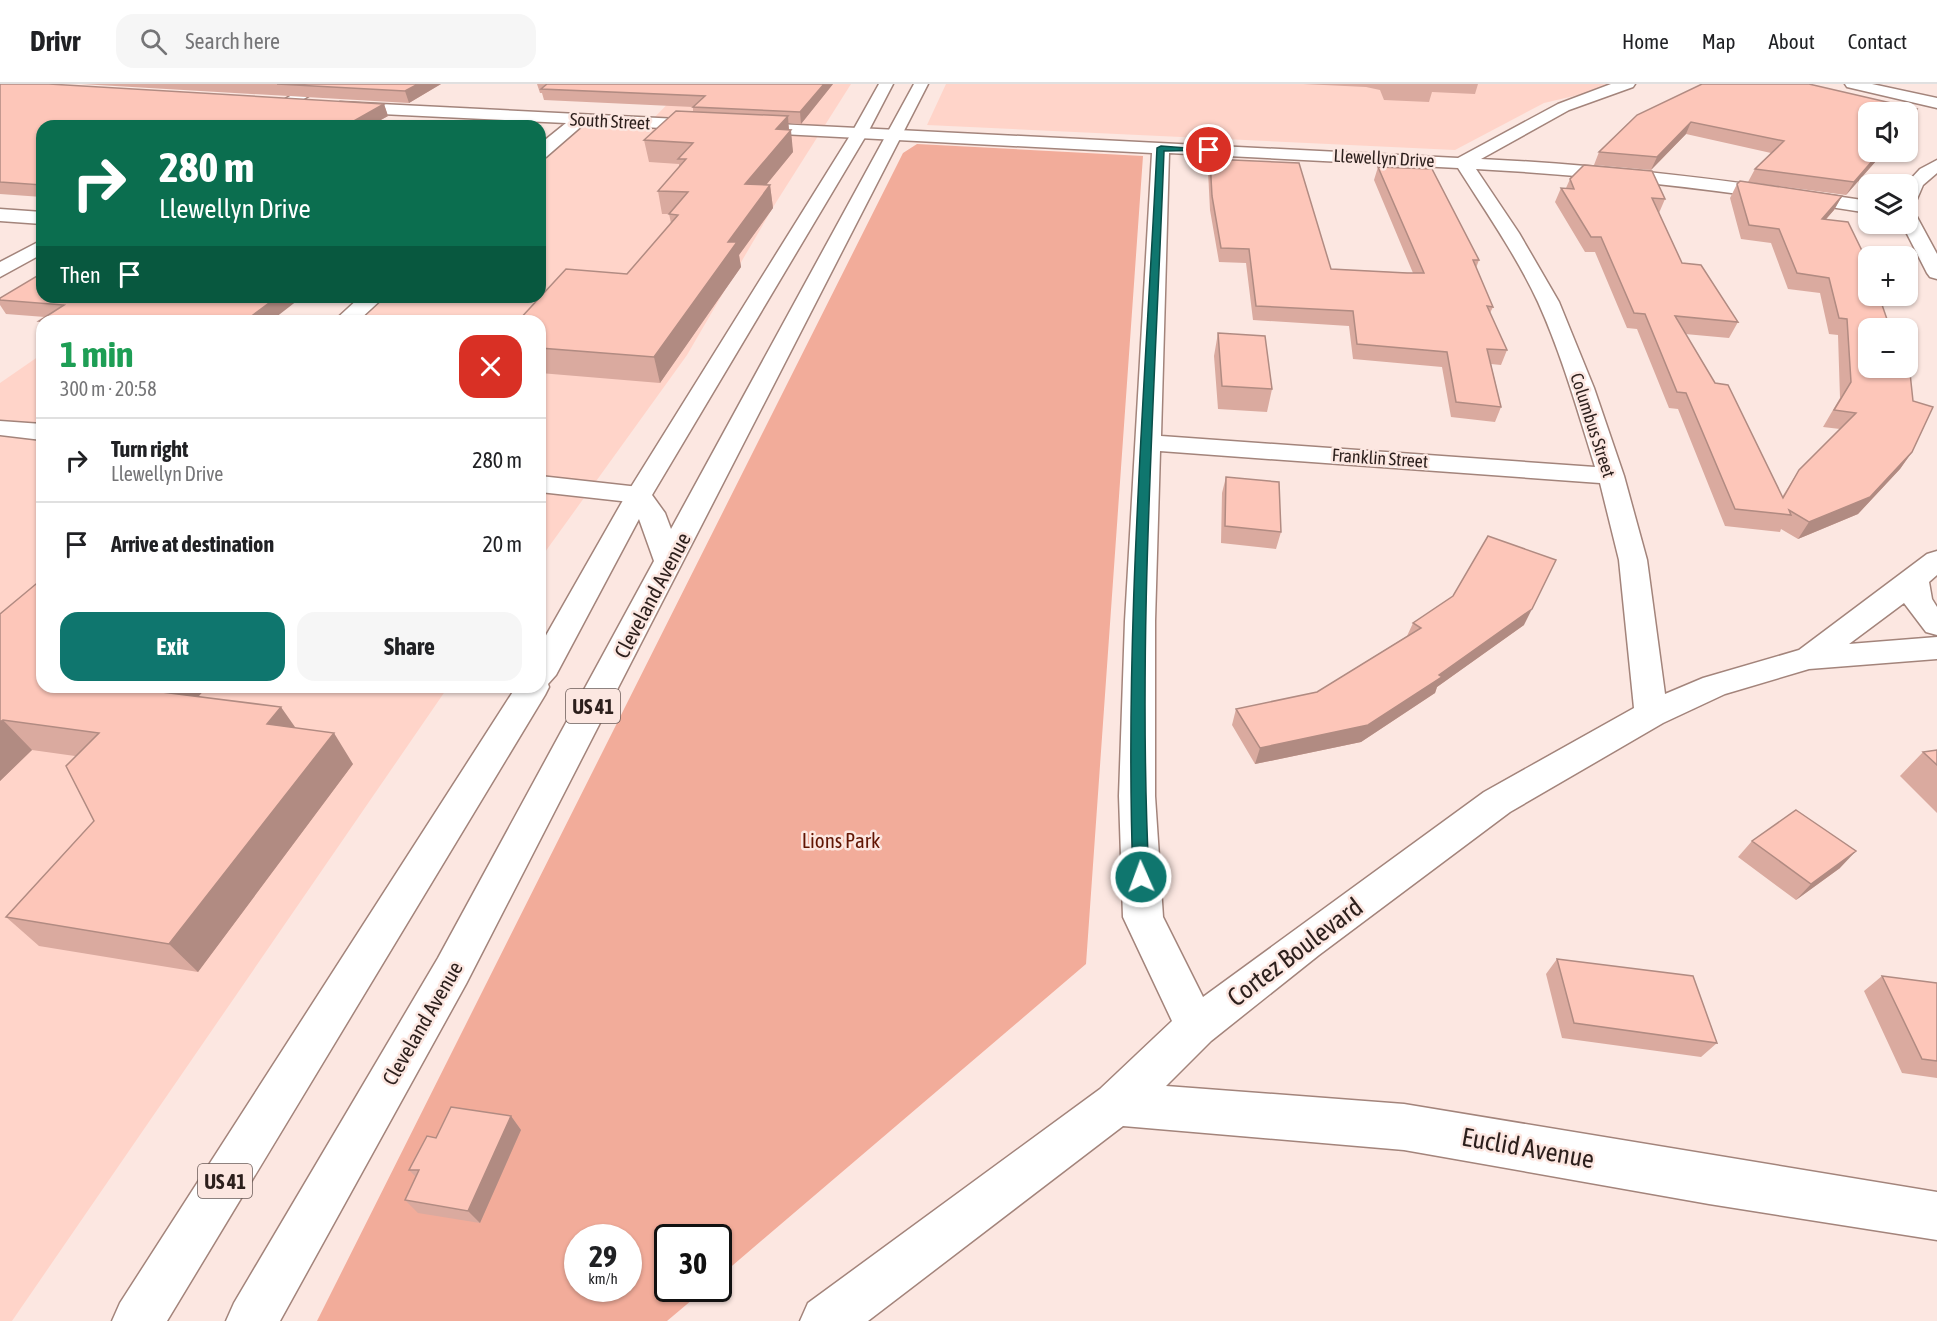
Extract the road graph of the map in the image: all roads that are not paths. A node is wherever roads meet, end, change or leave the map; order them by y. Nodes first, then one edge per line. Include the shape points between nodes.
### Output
1 (321, 84) edge
2 (886, 84) edge
3 (921, 84) edge
4 (1628, 84) edge
5 (1852, 84) edge
6 (258, 102) edge
7 (1937, 103) edge
8 (286, 104) junction
9 (259, 120) edge
10 (579, 120) junction
11 (859, 134) junction
12 (896, 135) junction
13 (546, 148) edge
14 (1161, 148) junction
15 (1463, 162) junction
16 (1937, 165) edge
17 (1918, 178) edge
18 (1858, 205) edge
19 (0, 215) edge
20 (36, 218) edge
21 (1918, 226) edge
22 (36, 250) edge
23 (0, 271) edge
24 (1937, 273) edge
25 (366, 303) edge
26 (352, 315) edge
27 (0, 428) edge
28 (36, 431) edge
29 (1149, 443) junction
30 (1611, 476) junction
31 (546, 485) edge
32 (639, 495) junction
33 (669, 562) junction
34 (1926, 569) edge
35 (1937, 625) edge
36 (1937, 648) edge
37 (1809, 658) junction
38 (546, 664) edge
39 (529, 693) edge
40 (1651, 714) junction
41 (1196, 1027) junction
42 (1116, 1104) junction
43 (1937, 1216) edge
44 (138, 1321) edge
45 (252, 1321) edge
46 (826, 1321) edge

1 - 8 street
2 - 11 street, US 41
3 - 12 street, Cleveland Avenue / US 41
4 - 15 street via 1564,105
5 - 7 street
6 - 8 street, South Street
8 - 9 street
8 - 10 street, South Street
10 - 11 street, South Street
10 - 13 street
11 - 12 street, South Street
11 - 32 street, US 41
12 - 14 street, Llewellyn Drive
12 - 33 street, Cleveland Avenue / US 41
14 - 15 street, Llewellyn Drive
14 - 29 street
15 - 18 street, Llewellyn Drive via 1648,175
15 - 30 street, Columbus Street via 1548,302
16 - 17 street
19 - 20 street
21 - 24 street
22 - 23 street
25 - 26 street
27 - 28 street
29 - 30 street, Franklin Street
29 - 41 street via 1137,784 1143,917
30 - 40 street, Columbus Street via 1634,560
31 - 32 street
32 - 33 street via 651,513
32 - 38 street, US 41
33 - 45 street, Cleveland Avenue / US 41 via 453,970
34 - 35 street, Cortez Boulevard via 1914,596
34 - 37 street, Cortez Boulevard
36 - 37 street, Cortez Boulevard
37 - 40 street, Cortez Boulevard via 1714,687
39 - 44 street, US 41
40 - 41 street, Cortez Boulevard via 1497,802
41 - 42 street, Cortez Boulevard
42 - 43 street, Euclid Avenue via 1404,1127
42 - 46 street, Cortez Boulevard

